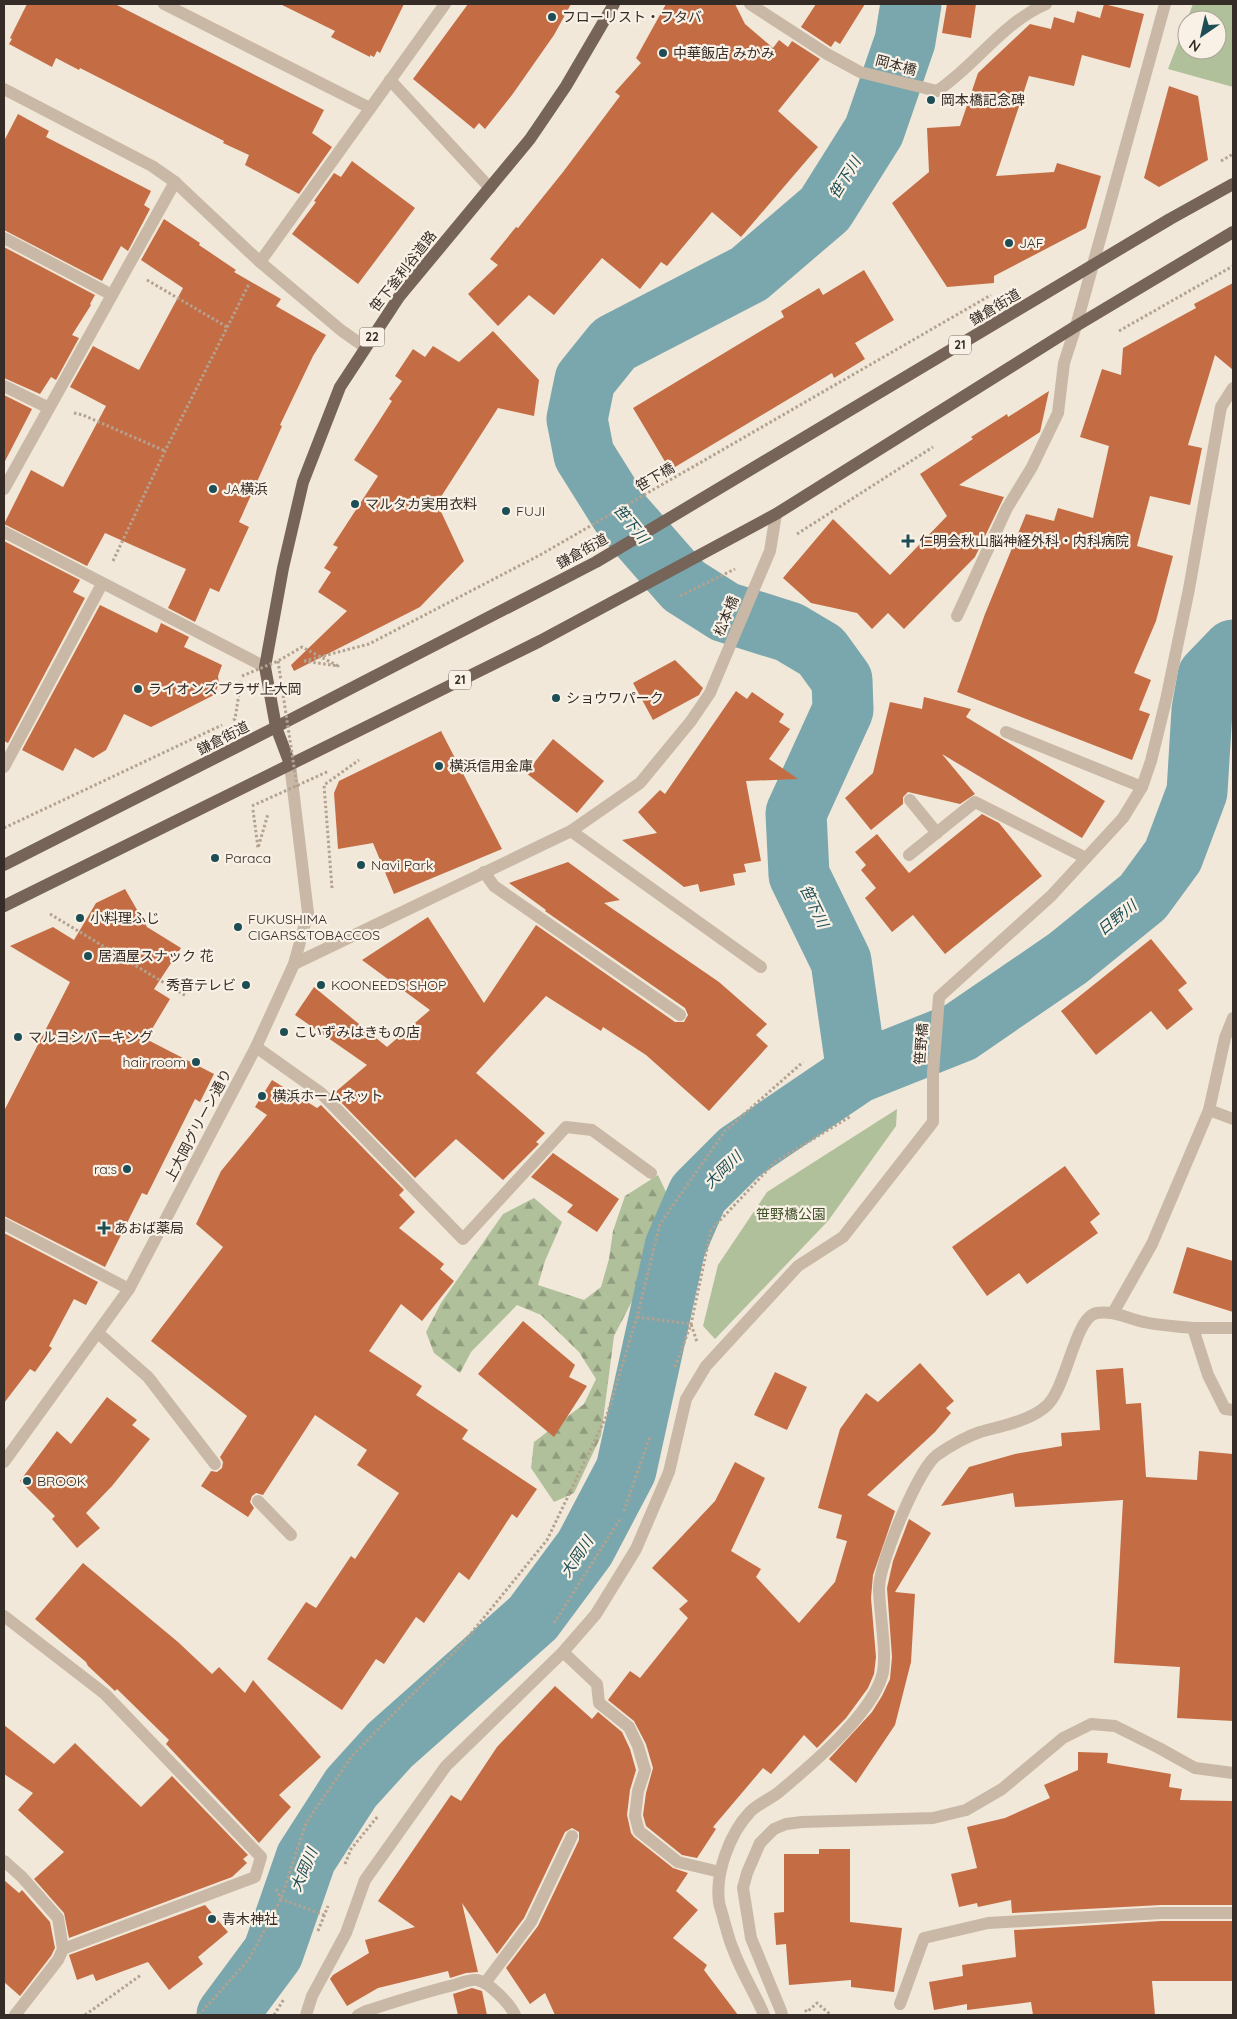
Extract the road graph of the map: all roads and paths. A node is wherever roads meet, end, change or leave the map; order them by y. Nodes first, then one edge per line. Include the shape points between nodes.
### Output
1 (164, 4) edge
2 (445, 4) edge
3 (614, 4) edge
4 (750, 4) edge
5 (1046, 4) edge
6 (1165, 4) edge
7 (390, 80) junction
8 (4, 89) edge
9 (370, 108) junction
10 (1233, 154) edge
11 (1216, 164) dead end
12 (175, 182) junction
13 (1233, 184) edge
14 (490, 188) junction
15 (1233, 232) edge
16 (4, 238) edge
17 (260, 262) junction
18 (1093, 266) junction
19 (1233, 266) edge
20 (127, 268) junction
21 (994, 293) dead end
22 (112, 295) junction
23 (1076, 326) junction
24 (227, 327) junction
25 (1115, 334) dead end
26 (365, 347) junction
27 (4, 386) edge
28 (1233, 388) edge
29 (49, 408) junction
30 (938, 444) dead end
31 (165, 451) junction
32 (4, 489) edge
33 (776, 514) junction
34 (4, 532) edge
35 (770, 551) junction
36 (102, 584) junction
37 (957, 616) dead end
38 (278, 660) junction
39 (265, 667) junction
40 (276, 728) junction
41 (1006, 732) dead end
42 (361, 758) dead end
43 (290, 764) junction
44 (4, 767) edge
45 (329, 771) dead end
46 (297, 786) junction
47 (1142, 787) junction
48 (910, 800) dead end
49 (268, 814) dead end
50 (4, 828) edge
51 (571, 831) junction
52 (937, 833) junction
53 (909, 856) dead end
54 (1086, 858) junction
55 (4, 865) edge
56 (484, 872) junction
57 (332, 895) dead end
58 (4, 906) edge
59 (50, 914) dead end
60 (294, 964) junction
61 (761, 968) dead end
62 (186, 996) dead end
63 (680, 1015) dead end
64 (1233, 1018) edge
65 (256, 1047) junction
66 (803, 1062) dead end
67 (1209, 1110) junction
68 (851, 1116) dead end
69 (1233, 1119) edge
70 (651, 1174) dead end
71 (4, 1224) edge
72 (129, 1289) junction
73 (1113, 1313) junction
74 (637, 1317) junction
75 (690, 1324) junction
76 (1193, 1328) junction
77 (1233, 1328) edge
78 (98, 1333) junction
79 (674, 1370) dead end
80 (1233, 1410) edge
81 (651, 1434) dead end
82 (4, 1462) edge
83 (215, 1464) dead end
84 (258, 1501) dead end
85 (291, 1535) dead end
86 (4, 1616) edge
87 (550, 1629) dead end
88 (563, 1652) junction
89 (1233, 1772) edge
90 (381, 1812) dead end
91 (572, 1836) dead end
92 (4, 1861) edge
93 (344, 1865) dead end
94 (720, 1872) junction
95 (281, 1899) junction
96 (331, 1899) dead end
97 (1233, 1913) edge
98 (324, 1915) junction
99 (316, 1933) dead end
100 (63, 1949) junction
101 (141, 1975) dead end
102 (484, 1983) junction
103 (288, 1992) dead end
104 (900, 2004) dead end
105 (15, 2015) edge
106 (85, 2015) edge
107 (199, 2015) edge
108 (274, 2015) edge
109 (306, 2015) edge
110 (358, 2015) edge
111 (515, 2015) edge
112 (764, 2015) edge
113 (782, 2015) edge

1 - 9 street
2 - 7 street
3 - 14 main road, 笹下釜利谷道路 / 22 via 561,94
4 - 5 street, 岡本橋 via 826,54 860,72 937,91 953,81 1010,26
6 - 18 street
7 - 9 street
7 - 14 street
8 - 12 street via 152,166
9 - 17 street
10 - 11 path
12 - 17 street
12 - 20 street
13 - 18 main road, 鎌倉街道 / 21
14 - 26 main road, 笹下釜利谷道路 / 22 via 399,297
15 - 23 main road, 21
16 - 22 street
17 - 24 path
17 - 26 street
18 - 23 street
18 - 40 main road, 鎌倉街道 / 21 via 596,562
19 - 25 path
20 - 22 street
20 - 24 path
21 - 38 path, 笹下橋, bridge via 540,555 369,644 304,661 338,666 302,647
22 - 29 street
23 - 33 main road, 21
23 - 37 street via 1064,363 1058,413
24 - 31 path
26 - 39 main road, 笹下釜利谷道路 / 22 via 340,387 303,482
27 - 29 street
28 - 47 street, 笹野橋 via 1222,407 1181,626
29 - 31 path via 83,415
29 - 32 street
30 - 35 path
31 - 36 path
33 - 35 street, 松本橋
33 - 43 main road, 21 via 540,641
34 - 36 street
35 - 51 street, 松本橋 via 705,700 691,721 640,783
36 - 39 street
36 - 44 street
38 - 46 path, bridge
38 - 50 path, bridge via 242,676 235,719
39 - 40 main road, 笹下釜利谷道路 / 22
40 - 43 main road, 笹下釜利谷道路 / 22
40 - 55 main road, 鎌倉街道 / 21
41 - 47 street
42 - 57 path via 324,785
43 - 58 main road, 21
43 - 60 street, 上大岡グリーン通り via 308,913
45 - 46 path, bridge
46 - 49 path, bridge via 252,806 258,848
47 - 54 street, 笹野橋 via 1123,818
48 - 52 street
51 - 56 street, 松本橋
51 - 61 street
52 - 53 street
52 - 54 street via 976,802
54 - 88 street, 笹野橋 via 1051,896 939,997 933,1122 843,1237 798,1266 706,1366 686,1399 669,1472 636,1549 596,1614
56 - 60 street, 松本橋
56 - 63 street via 494,886
59 - 62 path
60 - 65 street, 上大岡グリーン通り
64 - 67 street via 1225,1038
65 - 70 street via 321,1093 463,1239 566,1127 592,1130
65 - 72 street, 上大岡グリーン通り
66 - 74 path via 725,1131 660,1224
67 - 69 street
67 - 73 street via 1152,1244
68 - 75 path via 775,1162 711,1230
71 - 72 street
72 - 78 street, 上大岡グリーン通り
73 - 76 street via 1146,1323
73 - 94 street via 1095,1312 1087,1317 1060,1384 1046,1408 1005,1426 978,1433 934,1458 916,1487 883,1563 878,1587 882,1676 872,1697 830,1747 777,1794 751,1812 735,1833
74 - 75 path
74 - 95 path via 608,1415 546,1540 464,1642 352,1756 306,1823
75 - 79 path
76 - 77 street
76 - 80 street via 1208,1375 1225,1409
78 - 82 street, 上大岡グリーン通り
78 - 83 street via 148,1377
81 - 87 path via 622,1517
84 - 85 street
86 - 100 street via 104,1694 261,1857 255,1877
88 - 94 street via 597,1684 599,1703 629,1727 638,1746 645,1770 635,1816 639,1831 678,1862
88 - 109 street, 笹野橋 via 446,1766 365,1880 346,1933 312,1996
89 - 113 street via 1195,1768 1115,1726 1090,1724 1063,1738 1002,1789 966,1810 933,1818 802,1822 774,1829 760,1843 743,1888 750,1938
90 - 93 path via 351,1849
91 - 102 street via 531,1922
92 - 100 street via 58,1918
94 - 112 street via 719,1902 732,1948
95 - 98 path
95 - 107 path via 250,1958
96 - 98 path
97 - 104 street via 1161,1913 988,1923 924,1938
98 - 99 path
100 - 105 street
101 - 106 path
102 - 110 street via 475,1979
102 - 111 street via 512,2008
103 - 108 path

